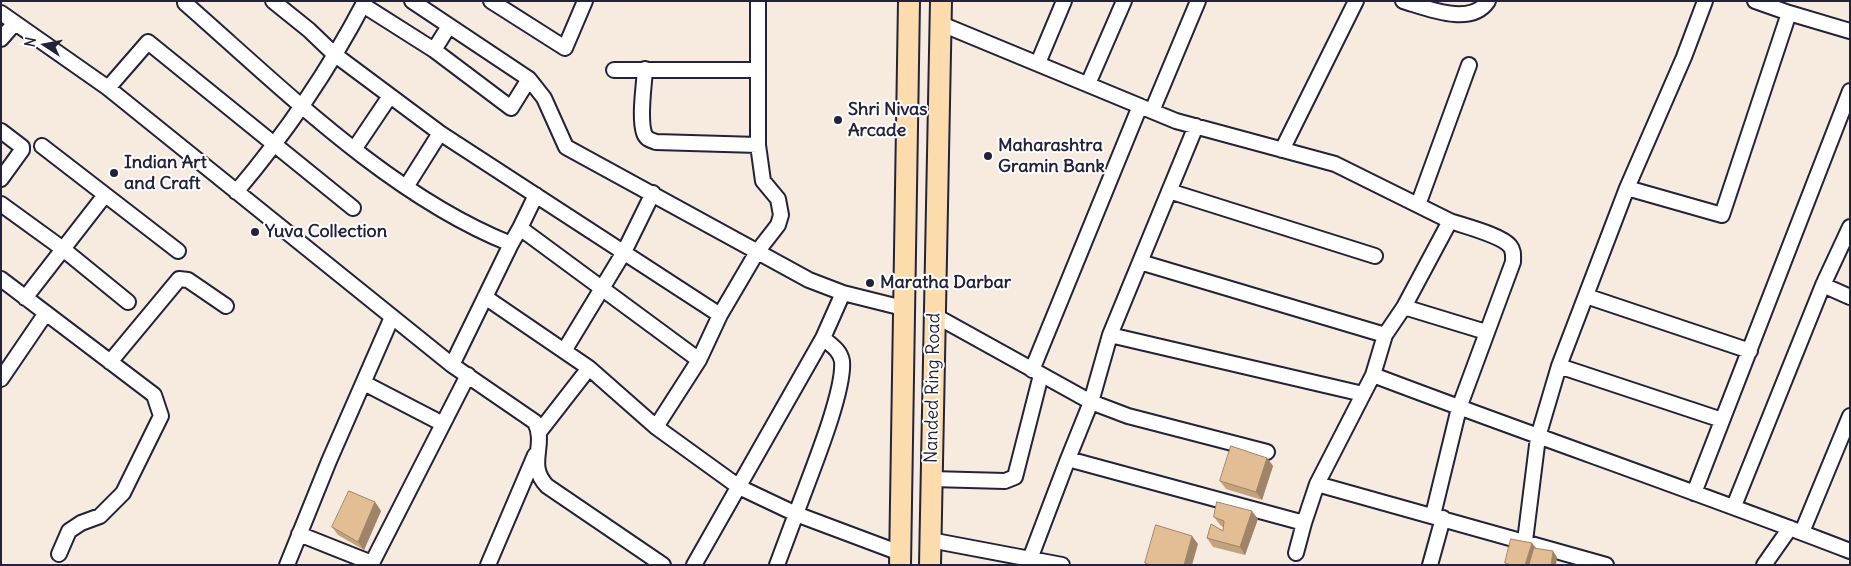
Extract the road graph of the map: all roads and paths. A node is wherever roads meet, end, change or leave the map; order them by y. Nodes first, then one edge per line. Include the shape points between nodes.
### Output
1 (273, 1) edge
2 (412, 1) edge
3 (491, 1) edge
4 (585, 1) edge
5 (758, 1) edge
6 (909, 1) edge
7 (941, 1) edge
8 (1064, 1) edge
9 (1124, 1) edge
10 (1198, 1) edge
11 (1356, 1) edge
12 (1404, 1) edge
13 (1488, 1) edge
14 (1705, 1) edge
15 (1755, 1) edge
16 (185, 3) dead end
17 (364, 3) edge
18 (1, 13) edge
19 (1789, 14) junction
20 (939, 22) junction
21 (14, 24) junction
22 (450, 26) junction
23 (1850, 31) edge
24 (1, 39) edge
25 (434, 50) junction
26 (334, 54) junction
27 (1038, 64) junction
28 (1469, 65) dead end
29 (614, 70) dead end
30 (645, 70) junction
31 (758, 70) junction
32 (529, 79) junction
33 (1088, 84) junction
34 (108, 88) junction
35 (1850, 91) edge
36 (390, 96) junction
37 (303, 106) junction
38 (1146, 108) junction
39 (1196, 126) junction
40 (1, 131) edge
41 (440, 133) junction
42 (275, 145) junction
43 (758, 145) junction
44 (42, 146) dead end
45 (354, 148) junction
46 (1282, 150) junction
47 (1, 179) edge
48 (406, 188) junction
49 (1627, 188) junction
50 (1169, 191) junction
51 (236, 192) junction
52 (653, 193) junction
53 (105, 194) junction
54 (536, 195) junction
55 (1, 204) edge
56 (1418, 205) junction
57 (353, 208) dead end
58 (1450, 221) junction
59 (1850, 227) edge
60 (520, 228) junction
61 (511, 244) junction
62 (63, 249) junction
63 (178, 251) dead end
64 (624, 252) junction
65 (757, 252) junction
66 (1374, 256) dead end
67 (1140, 262) junction
68 (1, 280) edge
69 (1823, 285) junction
70 (602, 290) junction
71 (843, 293) junction
72 (1586, 296) junction
73 (485, 297) junction
74 (1850, 297) edge
75 (25, 298) junction
76 (128, 302) dead end
77 (226, 306) dead end
78 (1404, 307) junction
79 (903, 308) junction
80 (46, 313) junction
81 (720, 315) junction
82 (934, 315) junction
83 (392, 318) junction
84 (1486, 332) junction
85 (1110, 335) junction
86 (1385, 335) junction
87 (823, 338) junction
88 (564, 351) junction
89 (1750, 351) junction
90 (699, 360) junction
91 (110, 362) junction
92 (452, 365) junction
93 (1559, 366) junction
94 (589, 368) junction
95 (1037, 372) junction
96 (468, 375) junction
97 (1373, 375) junction
98 (1, 379) edge
99 (364, 383) junction
100 (1363, 394) junction
101 (1091, 402) junction
102 (1459, 408) junction
103 (1850, 416) edge
104 (1722, 420) junction
105 (443, 424) junction
106 (656, 427) junction
107 (540, 431) junction
108 (1538, 437) junction
109 (539, 446) junction
110 (1266, 452) dead end
111 (1068, 459) junction
112 (931, 479) junction
113 (1317, 484) junction
114 (738, 487) junction
115 (1694, 493) junction
116 (1734, 506) junction
117 (796, 514) junction
118 (1438, 516) junction
119 (1304, 523) junction
120 (1796, 530) junction
121 (299, 534) junction
122 (930, 540) junction
123 (1519, 540) junction
124 (1850, 551) edge
125 (1296, 553) dead end
126 (59, 554) dead end
127 (1509, 556) edge
128 (900, 559) edge
129 (1030, 559) junction
130 (494, 563) edge
131 (372, 564) edge
132 (287, 565) edge
133 (663, 565) edge
134 (694, 565) edge
135 (777, 565) edge
136 (930, 565) edge
137 (1062, 565) edge
138 (1430, 565) edge
139 (1606, 565) edge
140 (1764, 565) edge

1 - 26 street
2 - 22 street
3 - 4 street via 565,48
5 - 31 street
6 - 79 highway
7 - 20 highway, Nanded Ring Road
8 - 27 street
9 - 33 street
10 - 38 street
11 - 46 street
12 - 13 street via 1450,14 1469,13 1483,8
14 - 49 street
15 - 19 street
16 - 37 street
17 - 25 street
17 - 26 street
18 - 21 street
19 - 23 street
19 - 49 street via 1722,215
20 - 27 street
20 - 82 highway, Nanded Ring Road
21 - 24 street
21 - 34 street
22 - 25 street
22 - 32 street
25 - 32 street via 511,108
26 - 36 street
26 - 37 street
27 - 33 street
28 - 56 street
29 - 30 street
30 - 31 street
30 - 43 street via 643,124 648,139 656,142
31 - 43 street
32 - 52 street via 544,98 566,147
33 - 38 street
34 - 42 street via 148,42
34 - 51 street
35 - 89 street
36 - 41 street
36 - 45 street
37 - 42 street
37 - 45 street
38 - 39 street
38 - 95 street
39 - 46 street
39 - 50 street
40 - 47 street via 22,150
41 - 48 street
41 - 54 street
42 - 51 street
42 - 57 street
43 - 65 street via 763,181 778,199 781,215 778,225
44 - 53 street
45 - 48 street
46 - 56 street via 1335,164
48 - 61 street via 478,231
49 - 72 street
50 - 66 street
50 - 67 street
51 - 83 street
52 - 64 street
52 - 65 street
53 - 62 street
53 - 63 street
54 - 60 street
54 - 64 street
55 - 62 street
56 - 58 street
58 - 78 street
58 - 84 street via 1502,240 1513,253 1513,262
59 - 69 street
60 - 61 street
60 - 70 street
61 - 73 street
62 - 75 street
62 - 76 street
64 - 70 street
64 - 81 street
65 - 71 street via 809,280
65 - 81 street
67 - 85 street
67 - 86 street
68 - 75 street
69 - 74 street
69 - 116 street
70 - 88 street
70 - 90 street
71 - 79 street
71 - 87 street
72 - 89 street
72 - 93 street
73 - 88 street
73 - 92 street
75 - 80 street
77 - 91 street via 188,280 179,279
78 - 84 street
78 - 86 street
79 - 128 highway
80 - 91 street
80 - 98 street
81 - 90 street
82 - 95 street
82 - 112 highway, Nanded Ring Road
83 - 92 street
83 - 99 street
84 - 102 street
85 - 100 street
85 - 101 street
86 - 97 street
87 - 114 street
87 - 117 street via 839,351 841,376
88 - 94 street
89 - 104 street
90 - 106 street
91 - 126 street via 154,395 161,416 123,493 100,516 69,531
92 - 96 street
93 - 104 street
93 - 108 street
94 - 106 street
94 - 107 street
95 - 101 street
95 - 112 street via 1015,477 1005,481
96 - 105 street
96 - 107 street via 535,422
97 - 100 street
97 - 102 street
99 - 105 street
99 - 121 street
100 - 113 street
101 - 110 street via 1128,416
101 - 111 street
102 - 108 street
102 - 118 street
103 - 120 street
104 - 115 street
105 - 131 street
106 - 114 street
107 - 109 street
108 - 115 street
108 - 123 street
109 - 130 street
109 - 133 street via 537,472 547,486
111 - 119 street
111 - 129 street
112 - 122 highway, Nanded Ring Road
113 - 118 street
113 - 119 street
114 - 117 street
114 - 134 street
115 - 116 street
116 - 120 street
117 - 128 street
117 - 135 street
118 - 123 street
118 - 138 street
119 - 125 street
120 - 124 street
120 - 140 street
121 - 131 street
121 - 132 street
122 - 129 street
122 - 136 highway, Nanded Ring Road
123 - 127 street
123 - 139 street
129 - 137 street

